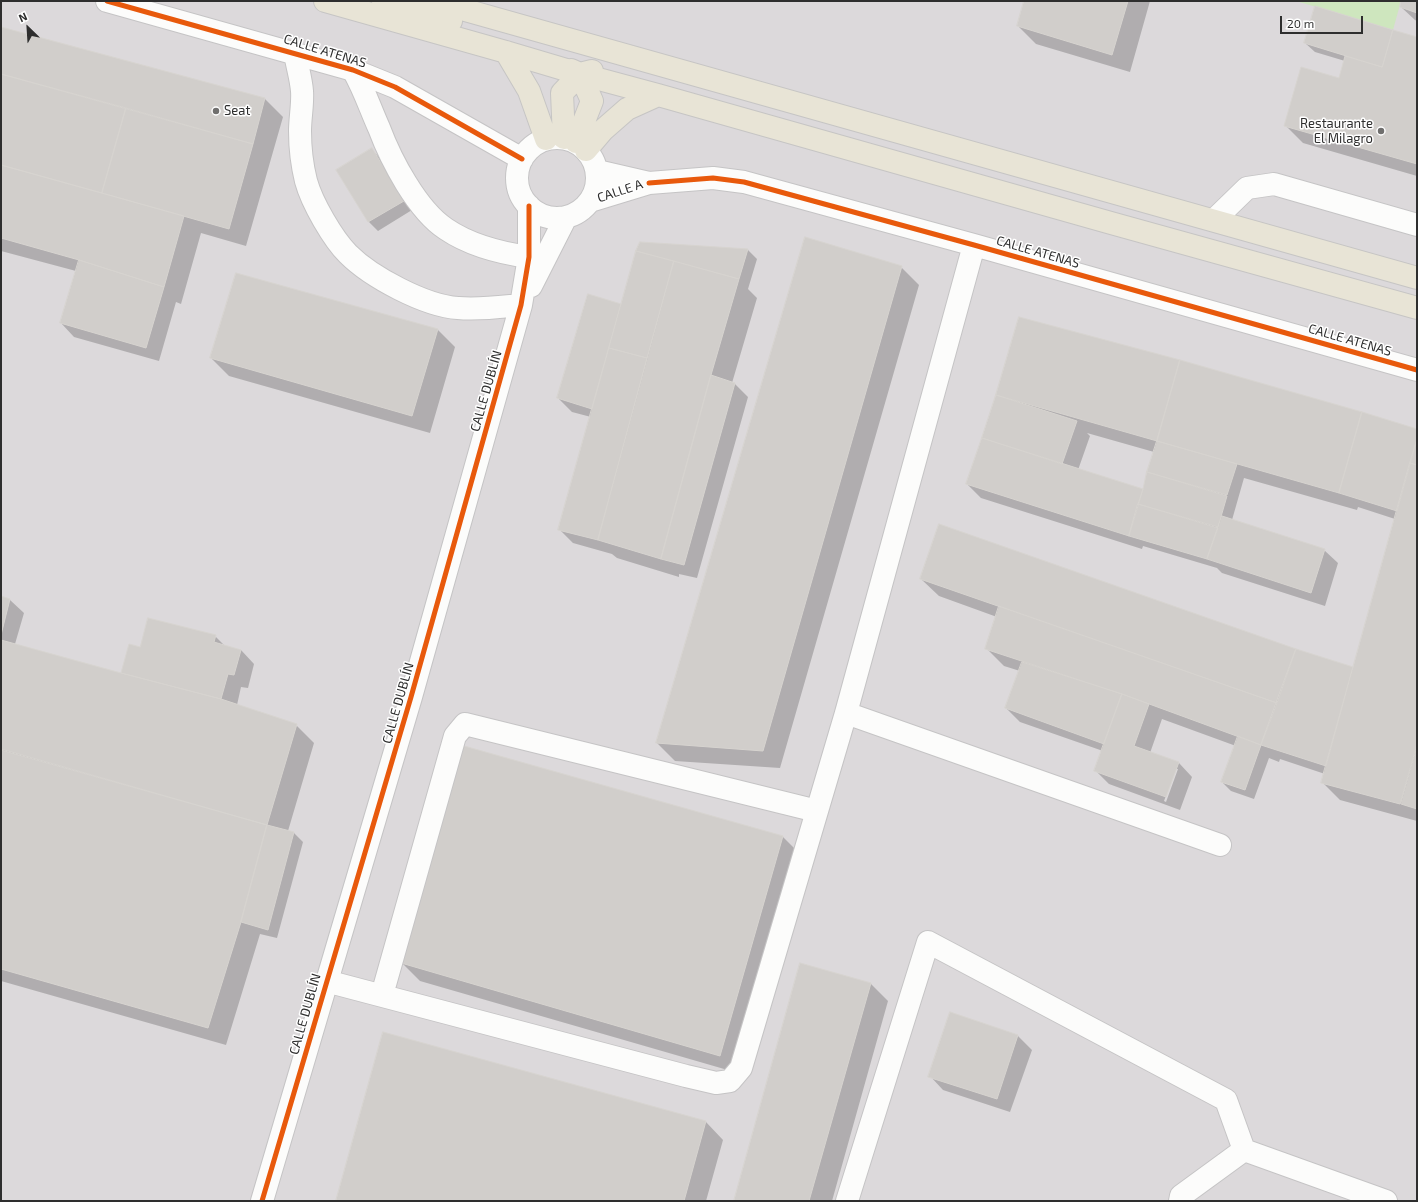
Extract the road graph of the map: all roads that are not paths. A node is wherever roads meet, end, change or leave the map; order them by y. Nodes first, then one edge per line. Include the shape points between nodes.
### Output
1 (107, 1) edge
2 (325, 1) edge
3 (383, 1) edge
4 (432, 1) edge
5 (506, 52) junction
6 (295, 53) junction
7 (353, 70) junction
8 (580, 74) junction
9 (658, 95) junction
10 (568, 142) junction
11 (975, 153) junction
12 (522, 159) junction
13 (597, 171) junction
14 (649, 183) junction
15 (590, 201) junction
16 (529, 206) junction
17 (566, 217) junction
18 (1214, 220) junction
19 (1417, 225) edge
20 (974, 245) junction
21 (529, 257) junction
22 (1417, 278) edge
23 (521, 305) junction
24 (1417, 308) edge
25 (1417, 370) edge
26 (846, 713) junction
27 (817, 811) junction
28 (1220, 845) dead end
29 (326, 981) junction
30 (382, 995) junction
31 (1244, 1150) junction
32 (262, 1201) edge
33 (847, 1201) edge
34 (1180, 1201) edge
35 (1386, 1201) edge

1 - 6 street, CALLE ATENAS
2 - 5 main road
3 - 8 main road via 507,37
4 - 11 main road
5 - 8 main road
5 - 10 main road via 529,91
6 - 7 street, CALLE ATENAS
6 - 23 street via 303,93 300,132 307,184 334,239 367,269 411,295 435,304 457,308
7 - 12 street, CALLE ATENAS via 395,87
7 - 21 street via 364,89 390,155 425,209 445,228 466,240 490,250
8 - 9 main road
8 - 10 main road via 592,101
8 - 11 main road via 609,67 817,124
9 - 10 main road via 627,109 603,130
9 - 24 main road
10 - 12 street via 536,144
10 - 13 street via 593,159
11 - 18 main road
12 - 16 street via 518,184
13 - 14 street, CALLE A
13 - 15 street via 595,192
14 - 15 street, CALLE A
14 - 20 street, CALLE ATENAS via 713,178 744,182
15 - 17 street via 579,211
16 - 17 street via 540,214
16 - 21 street, CALLE DUBLÍN
17 - 23 street, CALLE DUBLÍN
18 - 19 street via 1247,188 1274,184
18 - 22 main road
20 - 25 street, CALLE ATENAS
20 - 26 street
21 - 23 street, CALLE DUBLÍN
23 - 29 street, CALLE DUBLÍN via 411,697
26 - 27 street
26 - 28 street
27 - 30 street via 741,1068 730,1081 716,1083 693,1078
27 - 30 street via 465,724 454,736
29 - 30 street
29 - 32 street, CALLE DUBLÍN
31 - 33 street via 1226,1100 928,942
31 - 34 street via 1181,1196
31 - 35 street

